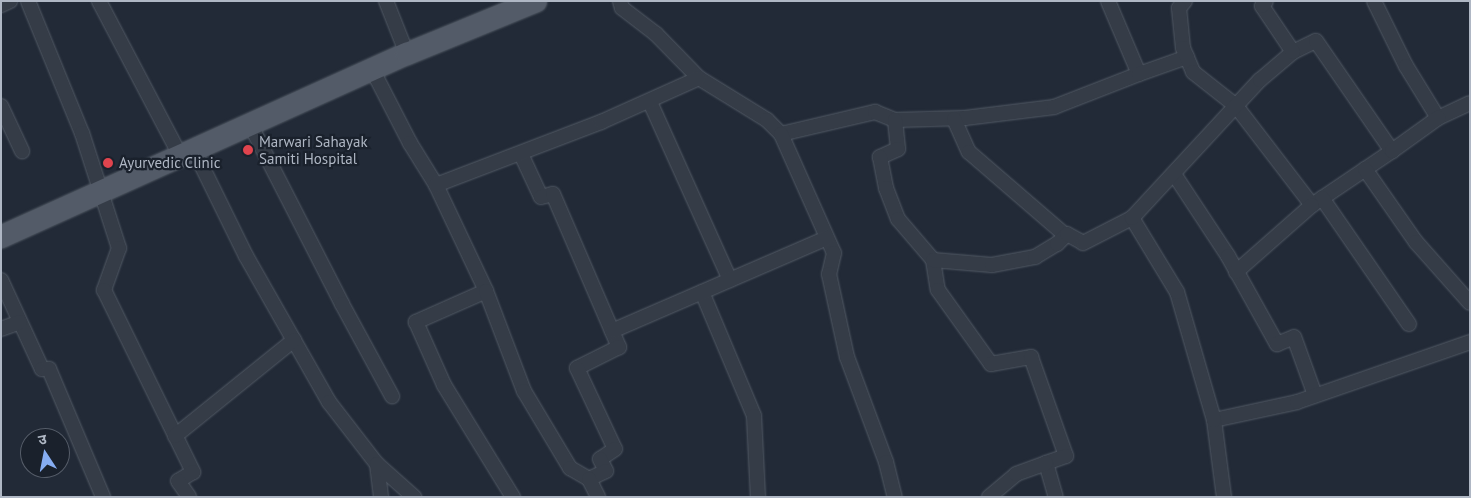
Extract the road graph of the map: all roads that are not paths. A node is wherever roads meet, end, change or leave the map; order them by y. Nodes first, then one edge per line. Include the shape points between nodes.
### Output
1 (10, 1) edge
2 (28, 1) edge
3 (99, 1) edge
4 (386, 1) edge
5 (536, 1) edge
6 (620, 1) edge
7 (1108, 1) edge
8 (1185, 1) edge
9 (1266, 1) edge
10 (1374, 1) edge
11 (1, 5) edge
12 (1293, 52) junction
13 (407, 54) junction
14 (1187, 57) junction
15 (373, 71) junction
16 (1139, 74) junction
17 (699, 78) junction
18 (650, 102) junction
19 (1470, 103) edge
20 (1, 106) edge
21 (1236, 106) junction
22 (1438, 118) junction
23 (954, 119) junction
24 (895, 120) junction
25 (251, 126) junction
26 (781, 134) junction
27 (22, 151) dead end
28 (1392, 151) junction
29 (520, 154) junction
30 (188, 155) junction
31 (1365, 169) junction
32 (1174, 174) junction
33 (436, 185) junction
34 (100, 190) junction
35 (1317, 202) junction
36 (1132, 218) junction
37 (1066, 235) junction
38 (1, 237) edge
39 (827, 238) junction
40 (933, 260) junction
41 (1236, 272) junction
42 (1, 280) edge
43 (730, 280) junction
44 (486, 291) junction
45 (702, 292) junction
46 (1470, 303) edge
47 (20, 322) junction
48 (1409, 324) dead end
49 (1, 329) edge
50 (612, 331) junction
51 (294, 340) junction
52 (1470, 342) edge
53 (1315, 395) junction
54 (392, 396) dead end
55 (1214, 420) junction
56 (175, 436) junction
57 (1046, 463) junction
58 (377, 464) junction
59 (589, 479) junction
60 (103, 497) edge
61 (188, 497) edge
62 (381, 497) edge
63 (414, 497) edge
64 (513, 497) edge
65 (598, 497) edge
66 (758, 497) edge
67 (895, 497) edge
68 (989, 497) edge
69 (1056, 497) edge
70 (1224, 497) edge

1 - 11 street
2 - 34 street via 82,133
3 - 30 street
4 - 13 street
5 - 13 main road
6 - 17 street via 622,8 656,34
7 - 16 street
8 - 14 street via 1178,8
9 - 12 street via 1262,6
10 - 22 street via 1406,66
12 - 21 street
12 - 28 street via 1316,41
13 - 15 main road
14 - 16 street
14 - 21 street via 1193,72
15 - 25 main road
15 - 33 street
16 - 23 street via 1054,107
17 - 18 street
17 - 26 street via 767,120
18 - 29 street
18 - 43 street
19 - 22 street
20 - 27 street
21 - 32 street
21 - 35 street
22 - 28 street
23 - 24 street
23 - 37 street via 969,152
24 - 26 street via 875,112
24 - 40 street via 898,149 880,157 886,188 898,219
25 - 30 main road
25 - 54 street
26 - 39 street
28 - 31 street
29 - 33 street
29 - 50 street via 542,197 553,194
30 - 34 main road
30 - 51 street
31 - 35 street
31 - 46 street via 1416,242
32 - 36 street
32 - 41 street
33 - 44 street
34 - 38 main road
34 - 56 street via 119,248 104,290
35 - 41 street
35 - 48 street
36 - 37 street via 1083,243
36 - 55 street via 1177,292
37 - 40 street via 1035,257 992,265
39 - 43 street
39 - 67 street via 834,253 829,274 847,357 886,462
40 - 57 street via 938,290 991,364 1031,357 1066,456
41 - 53 street via 1276,344 1294,337
42 - 47 street
43 - 45 street
44 - 59 street via 524,391 570,468
44 - 64 street via 416,322 444,385
45 - 50 street
45 - 66 street via 754,416
47 - 49 street
47 - 60 street via 42,369 49,369
50 - 59 street via 619,347 577,368 615,449 600,459 606,471
51 - 56 street
51 - 58 street via 329,402
52 - 53 street
53 - 55 street
55 - 70 street
56 - 61 street via 193,472 178,481
57 - 68 street via 1016,474
57 - 69 street
58 - 62 street
58 - 63 street
59 - 65 street

